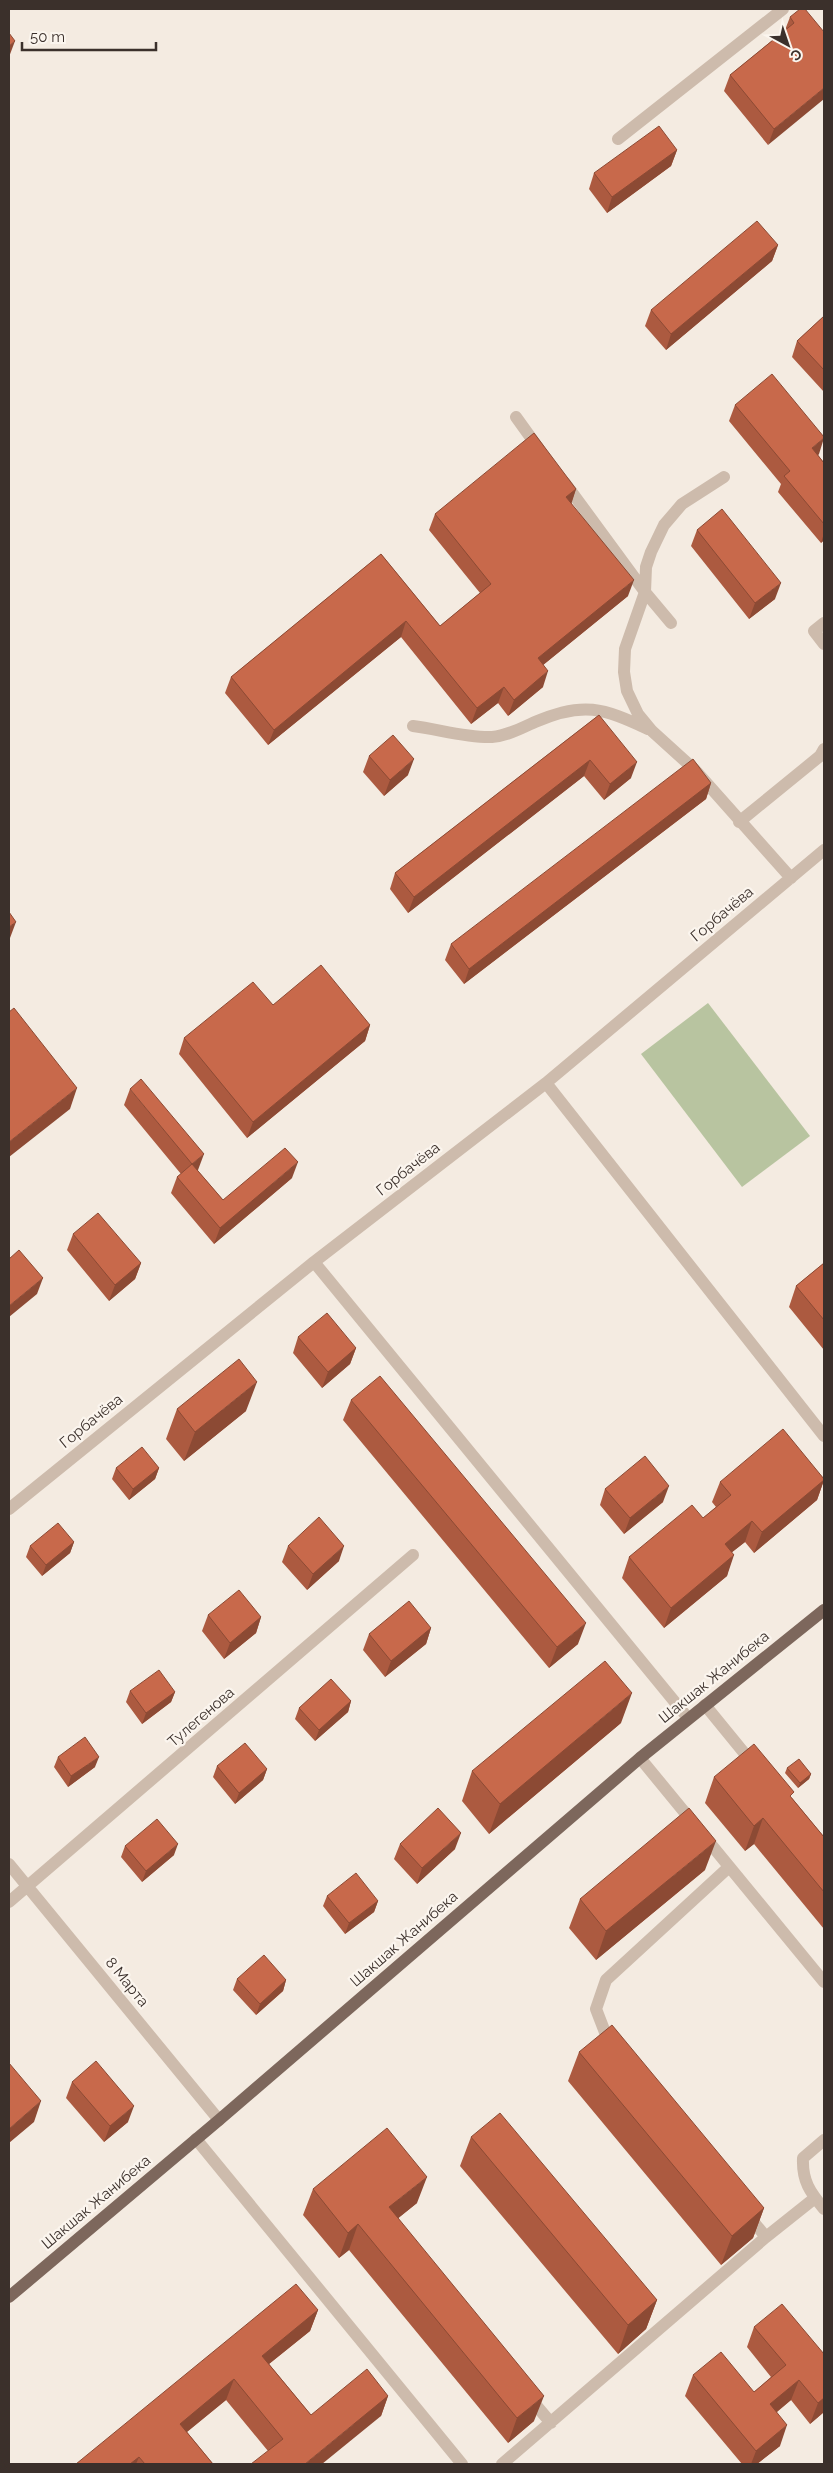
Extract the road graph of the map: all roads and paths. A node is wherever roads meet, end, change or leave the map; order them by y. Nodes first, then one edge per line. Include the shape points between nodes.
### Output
1 (783, 9) edge
2 (618, 139) dead end
3 (516, 417) dead end
4 (545, 457) edge
5 (557, 473) edge
6 (724, 477) dead end
7 (645, 592) junction
8 (671, 623) dead end
9 (824, 623) edge
10 (824, 644) edge
11 (413, 726) dead end
12 (652, 731) junction
13 (823, 755) edge
14 (739, 822) junction
15 (824, 850) edge
16 (791, 878) junction
17 (546, 1083) junction
18 (314, 1262) junction
19 (824, 1436) edge
20 (9, 1509) edge
21 (413, 1555) dead end
22 (824, 1610) edge
23 (705, 1705) junction
24 (688, 1718) junction
25 (640, 1758) junction
26 (762, 1774) edge
27 (9, 1864) edge
28 (729, 1867) junction
29 (28, 1886) junction
30 (9, 1902) edge
31 (824, 1982) edge
32 (618, 2050) edge
33 (219, 2120) junction
34 (196, 2139) junction
35 (824, 2140) edge
36 (815, 2198) junction
37 (735, 2199) edge
38 (824, 2209) edge
39 (766, 2237) junction
40 (9, 2297) edge
41 (519, 2386) edge
42 (551, 2423) junction
43 (462, 2464) edge
44 (502, 2464) edge

1 - 2 street
3 - 4 street
5 - 7 street
6 - 7 street via 682,504 664,525 646,567
7 - 8 street
7 - 12 street via 625,648 624,672 627,691 638,714
9 - 10 street via 814,631
11 - 12 street via 493,737 547,717 595,708 617,714
12 - 14 street via 695,770
13 - 14 street
14 - 16 street
15 - 16 street, Горбачёва
16 - 17 street, Горбачёва
17 - 18 street, Горбачёва
17 - 19 street
18 - 20 street, Горбачёва
18 - 24 street
21 - 29 street, Тулегенова
22 - 23 main road, Шакшак Жанибека
23 - 24 main road, Шакшак Жанибека
23 - 26 street
24 - 25 main road, Шакшак Жанибека
25 - 28 street
25 - 33 main road, Шакшак Жанибека
27 - 29 street, 8 Марта
28 - 31 street
28 - 32 street via 606,1980 596,2009 606,2035
29 - 30 street, Тулегенова
29 - 33 street, 8 Марта
33 - 34 main road, Шакшак Жанибека
34 - 40 main road, Шакшак Жанибека
34 - 43 street
35 - 36 street via 803,2158 805,2184
36 - 38 street
36 - 39 street
37 - 39 street
39 - 42 street
41 - 42 street
42 - 44 street

